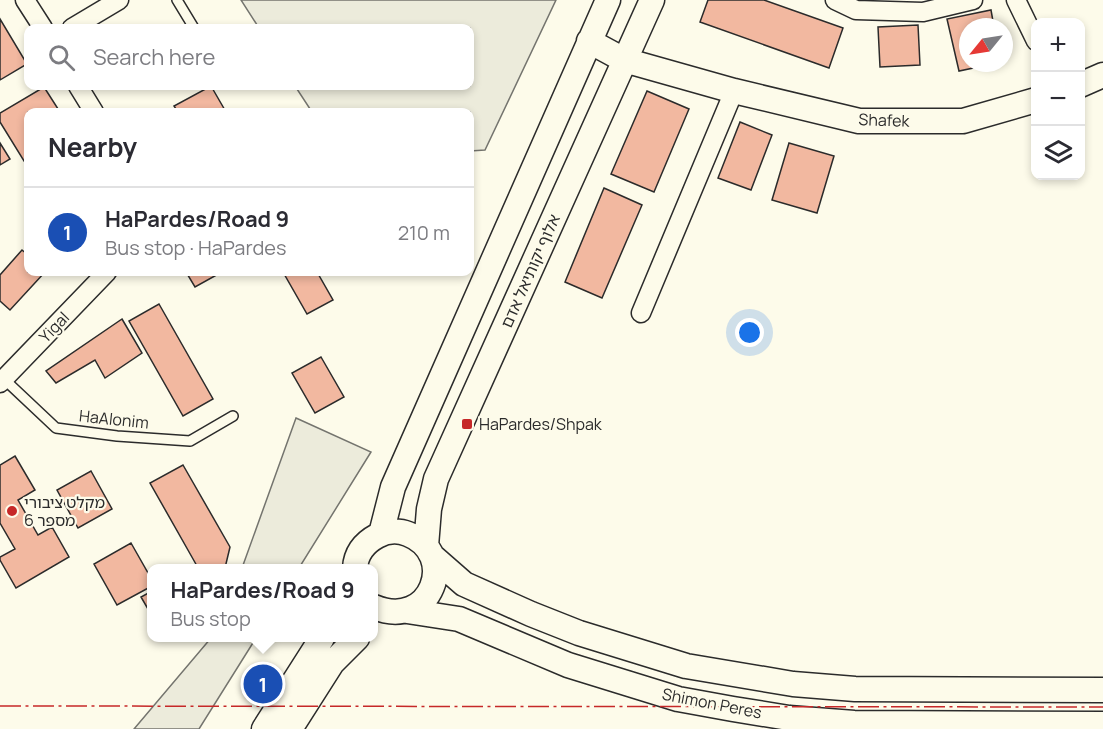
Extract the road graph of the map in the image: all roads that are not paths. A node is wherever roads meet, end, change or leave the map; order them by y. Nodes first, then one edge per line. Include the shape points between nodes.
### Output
1 (25, 0) edge
2 (119, 0) edge
3 (177, 0) edge
4 (608, 0) edge
5 (652, 0) edge
6 (835, 0) edge
7 (973, 0) edge
8 (1016, 0) edge
9 (40, 24) edge
10 (79, 24) edge
11 (192, 24) edge
12 (1031, 32) edge
13 (589, 41) junction
14 (624, 60) junction
15 (1103, 75) edge
16 (1085, 83) edge
17 (80, 90) edge
18 (734, 91) junction
19 (1031, 101) edge
20 (92, 108) edge
21 (103, 276) edge
22 (641, 313) dead end
23 (1, 379) edge
24 (234, 416) dead end
25 (381, 534) junction
26 (429, 551) junction
27 (355, 564) edge
28 (378, 609) edge
29 (404, 611) junction
30 (378, 624) edge
31 (319, 642) edge
32 (353, 642) edge
33 (1103, 690) edge
34 (1103, 724) edge
35 (264, 729) edge
36 (290, 729) edge

1 - 9 street
2 - 10 street
3 - 11 lane
4 - 13 main road
5 - 14 main road, אלוף יקותיאל אדם
6 - 7 street via 856,10 923,12
8 - 12 street
13 - 14 main road, Shafek
13 - 25 main road via 393,487
14 - 18 main road, Shafek
14 - 26 main road, אלוף יקותיאל אדם via 436,479 429,509
15 - 16 main road
17 - 20 street
18 - 19 main road, Shafek via 859,121 963,121
18 - 22 street
21 - 23 street, Yigal
23 - 24 lane, HaAlonim via 56,428 190,441
25 - 26 main road, Shimon Peres via 405,533 417,538
25 - 27 main road via 361,549
26 - 29 main road, אלוף יקותיאל אדם via 435,578 432,588 417,606
26 - 33 main road, Shimon Peres via 464,584 531,614 686,666 793,684 855,689
28 - 29 main road, Shimon Peres
29 - 30 main road, אלוף יקותיאל אדם
29 - 34 main road, Shimon Peres via 459,619 568,665 678,699 733,710 854,723
31 - 35 main road
32 - 36 main road via 332,663

